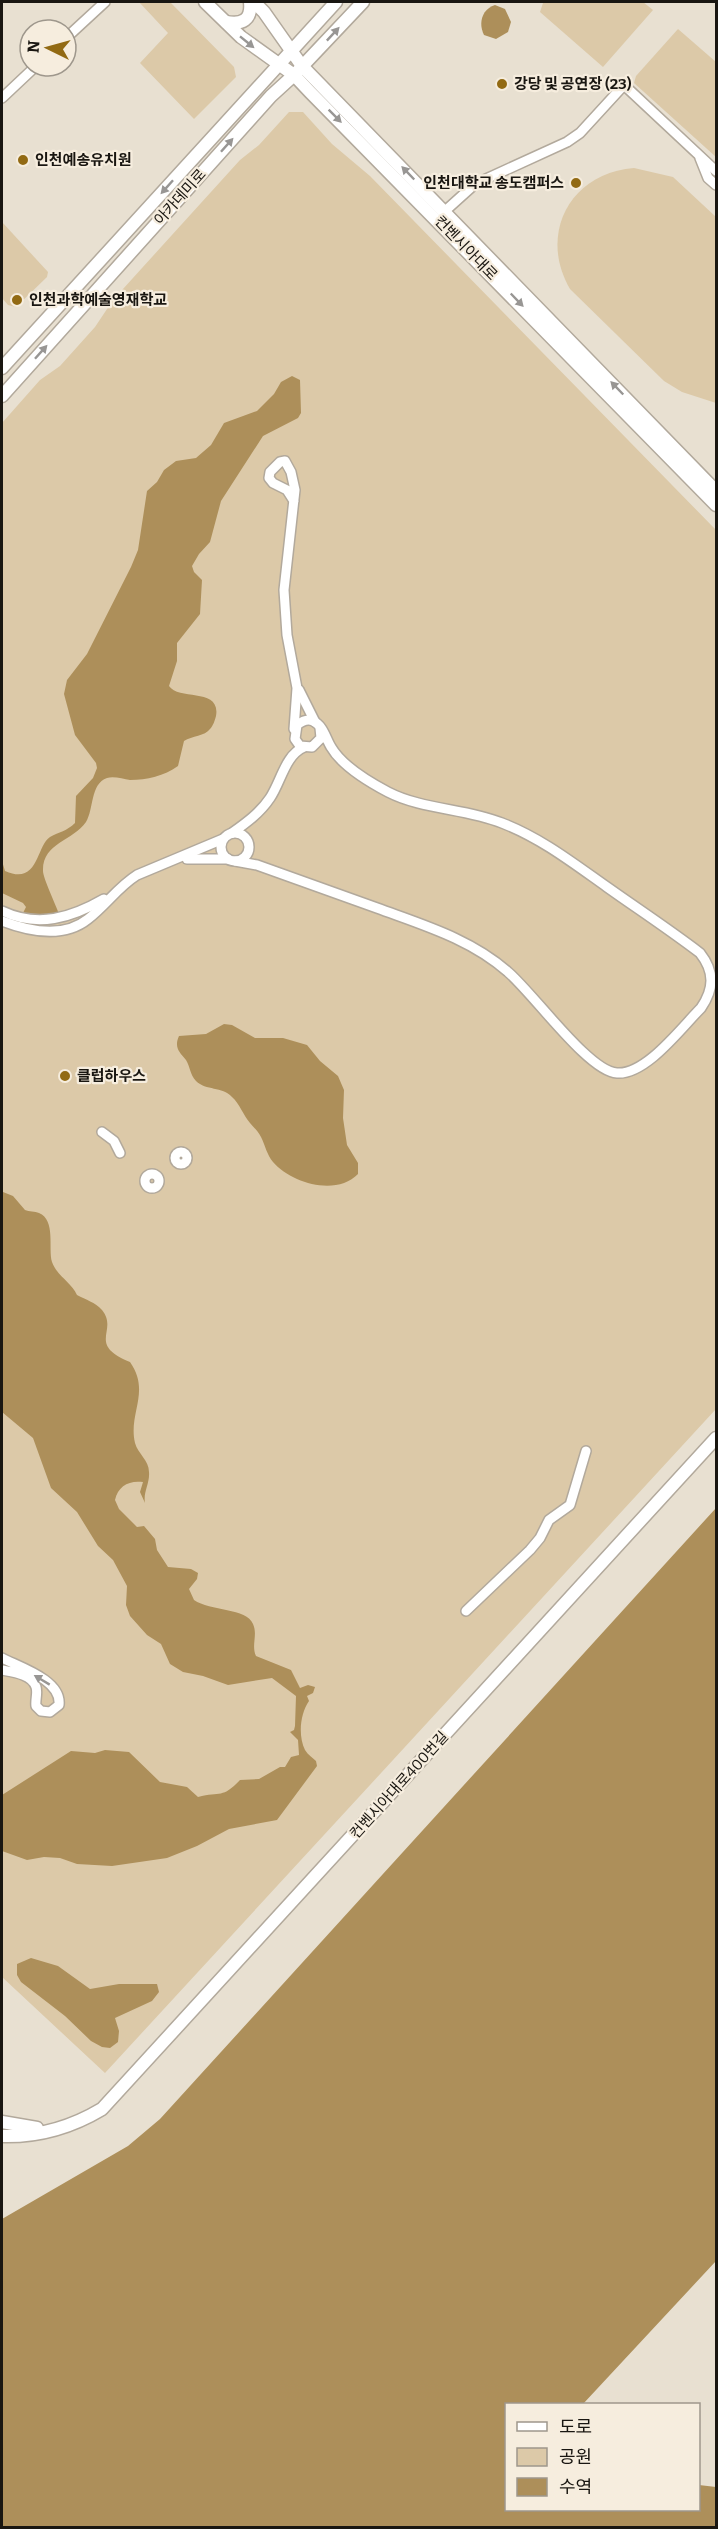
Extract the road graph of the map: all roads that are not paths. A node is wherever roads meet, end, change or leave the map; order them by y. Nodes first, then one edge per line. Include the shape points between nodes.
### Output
1 (105, 2) edge
2 (205, 2) edge
3 (252, 2) edge
4 (336, 2) edge
5 (363, 2) edge
6 (226, 22) junction
7 (78, 27) edge
8 (292, 51) junction
9 (278, 66) junction
10 (298, 71) junction
11 (23, 78) edge
12 (2, 98) edge
13 (699, 155) junction
14 (717, 171) edge
15 (717, 185) edge
16 (445, 211) junction
17 (2, 368) edge
18 (2, 396) edge
19 (717, 491) edge
20 (294, 501) dead end
21 (717, 505) edge
22 (297, 688) junction
23 (318, 725) junction
24 (294, 732) junction
25 (315, 745) junction
26 (330, 746) junction
27 (304, 747) junction
28 (288, 764) junction
29 (246, 824) junction
30 (227, 836) junction
31 (244, 837) junction
32 (248, 851) junction
33 (178, 860) junction
34 (232, 860) junction
35 (256, 865) junction
36 (114, 893) junction
37 (2, 911) edge
38 (64, 917) junction
39 (29, 920) junction
40 (2, 921) edge
41 (63, 929) junction
42 (27, 930) junction
43 (102, 1132) dead end
44 (120, 1153) dead end
45 (717, 1438) edge
46 (586, 1451) dead end
47 (466, 1611) dead end
48 (2, 1658) edge
49 (2, 1670) edge
50 (2, 2122) edge
51 (51, 2129) junction
52 (2, 2136) edge

1 - 7 street
2 - 6 main road, 컨벤시아대로
3 - 6 main road via 246,21
3 - 8 main road, 컨벤시아대로
4 - 8 main road, 아카데미로
10 -> 5 main road, 아카데미로
6 -> 9 main road, 컨벤시아대로
8 - 9 main road, 아카데미로
8 - 10 main road, 컨벤시아대로
9 - 10 main road, 컨벤시아대로
9 -> 17 main road, 아카데미로
16 -> 10 main road, 컨벤시아대로
18 -> 10 main road, 아카데미로 via 271,96
10 -> 21 main road, 컨벤시아대로 via 386,167
11 - 12 street
13 - 14 street
13 - 15 street via 708,178
13 - 16 street via 624,85 580,133 475,184
19 -> 16 main road, 컨벤시아대로
20 - 22 street via 284,590
22 - 23 street
22 - 24 street
23 - 24 street via 305,720
23 - 25 street via 321,738
23 - 26 street
24 - 27 street via 297,743
24 - 28 street
25 - 26 street
25 - 27 street
26 - 35 street via 364,777 391,793 422,804 479,815 558,853 700,953 710,970 707,1000 638,1069 609,1072 591,1061 512,975 477,950 441,932
27 - 28 street
28 - 29 street via 270,798
29 - 30 street
29 - 31 street
30 - 31 street
30 - 33 street
30 - 34 street via 222,852
31 - 32 street
32 - 34 street via 243,858
32 - 35 street
33 - 34 street
33 - 36 street via 137,875
34 - 35 street
36 - 38 street
36 - 41 street via 88,919
37 - 39 street
38 - 39 street
38 - 41 street
39 - 42 street
40 - 42 street
41 - 42 street
43 - 44 street via 114,1141
45 - 51 main road, 컨벤시아대로400번길 via 114,2097 102,2109 75,2124
46 - 47 street via 570,1505 549,1520 530,1550
49 -> 48 street via 33,1682 36,1706 41,1711 57,1709 60,1698 53,1687
50 - 51 main road
51 - 52 main road, 컨벤시아대로400번길

